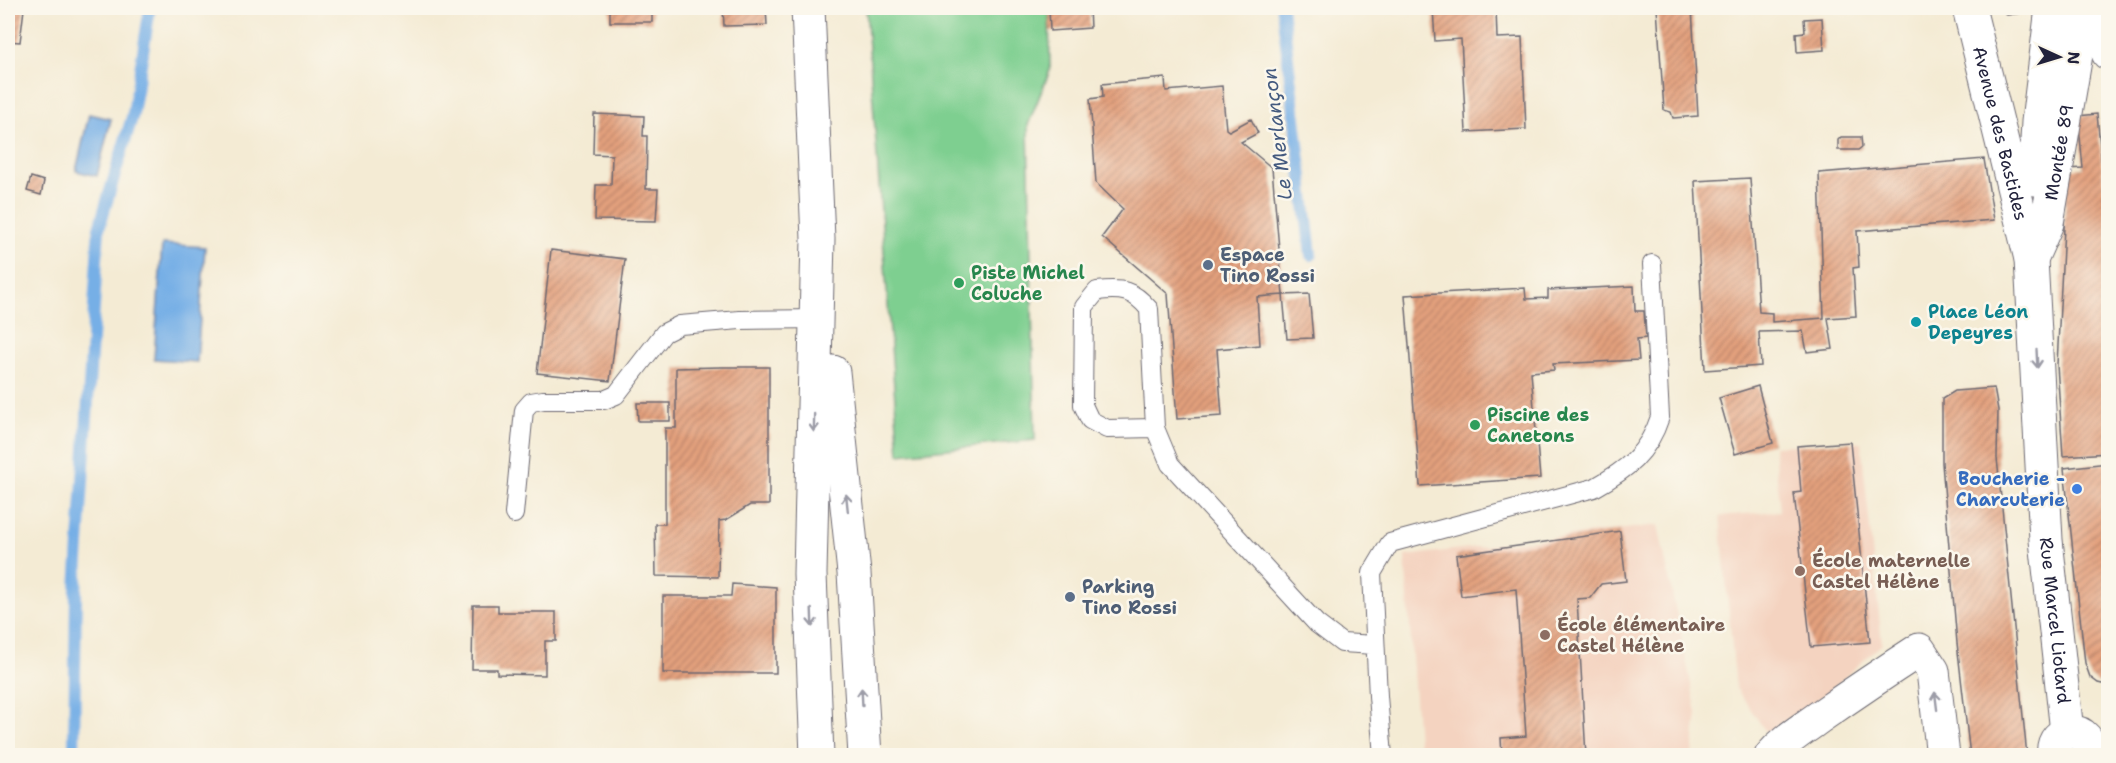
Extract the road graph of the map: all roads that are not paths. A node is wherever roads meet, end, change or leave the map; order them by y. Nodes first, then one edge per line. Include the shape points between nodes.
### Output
1 (808, 8) edge
2 (1970, 8) edge
3 (2052, 8) edge
4 (2084, 8) edge
5 (2106, 8) edge
6 (2109, 53) edge
7 (2031, 259) junction
8 (1652, 264) dead end
9 (822, 319) junction
10 (1155, 428) junction
11 (514, 514) dead end
12 (1375, 645) junction
13 (2082, 747) edge
14 (817, 756) edge
15 (865, 756) edge
16 (1383, 756) edge
17 (1771, 756) edge
18 (1943, 756) edge

1 - 9 street
2 - 7 street, Avenue des Bastides
3 - 7 street via 2038,122
4 - 7 street, Montée 89 via 2048,223
5 - 6 street
7 -> 13 street, Rue Marcel Liotard via 2046,540
8 - 12 lane via 1660,417 1654,436 1620,474 1594,488 1390,543 1372,573
9 - 11 lane via 680,325 664,333 616,395 604,400 531,402 524,410
9 -> 14 street via 810,574
15 -> 9 street via 854,573
10 - 10 lane via 1149,309 1137,295 1116,289 1097,291 1084,307 1083,405 1090,420 1107,429
10 - 12 lane via 1170,464 1317,624 1342,643
12 - 16 lane
18 -> 17 street via 1933,671 1919,650 1815,720

